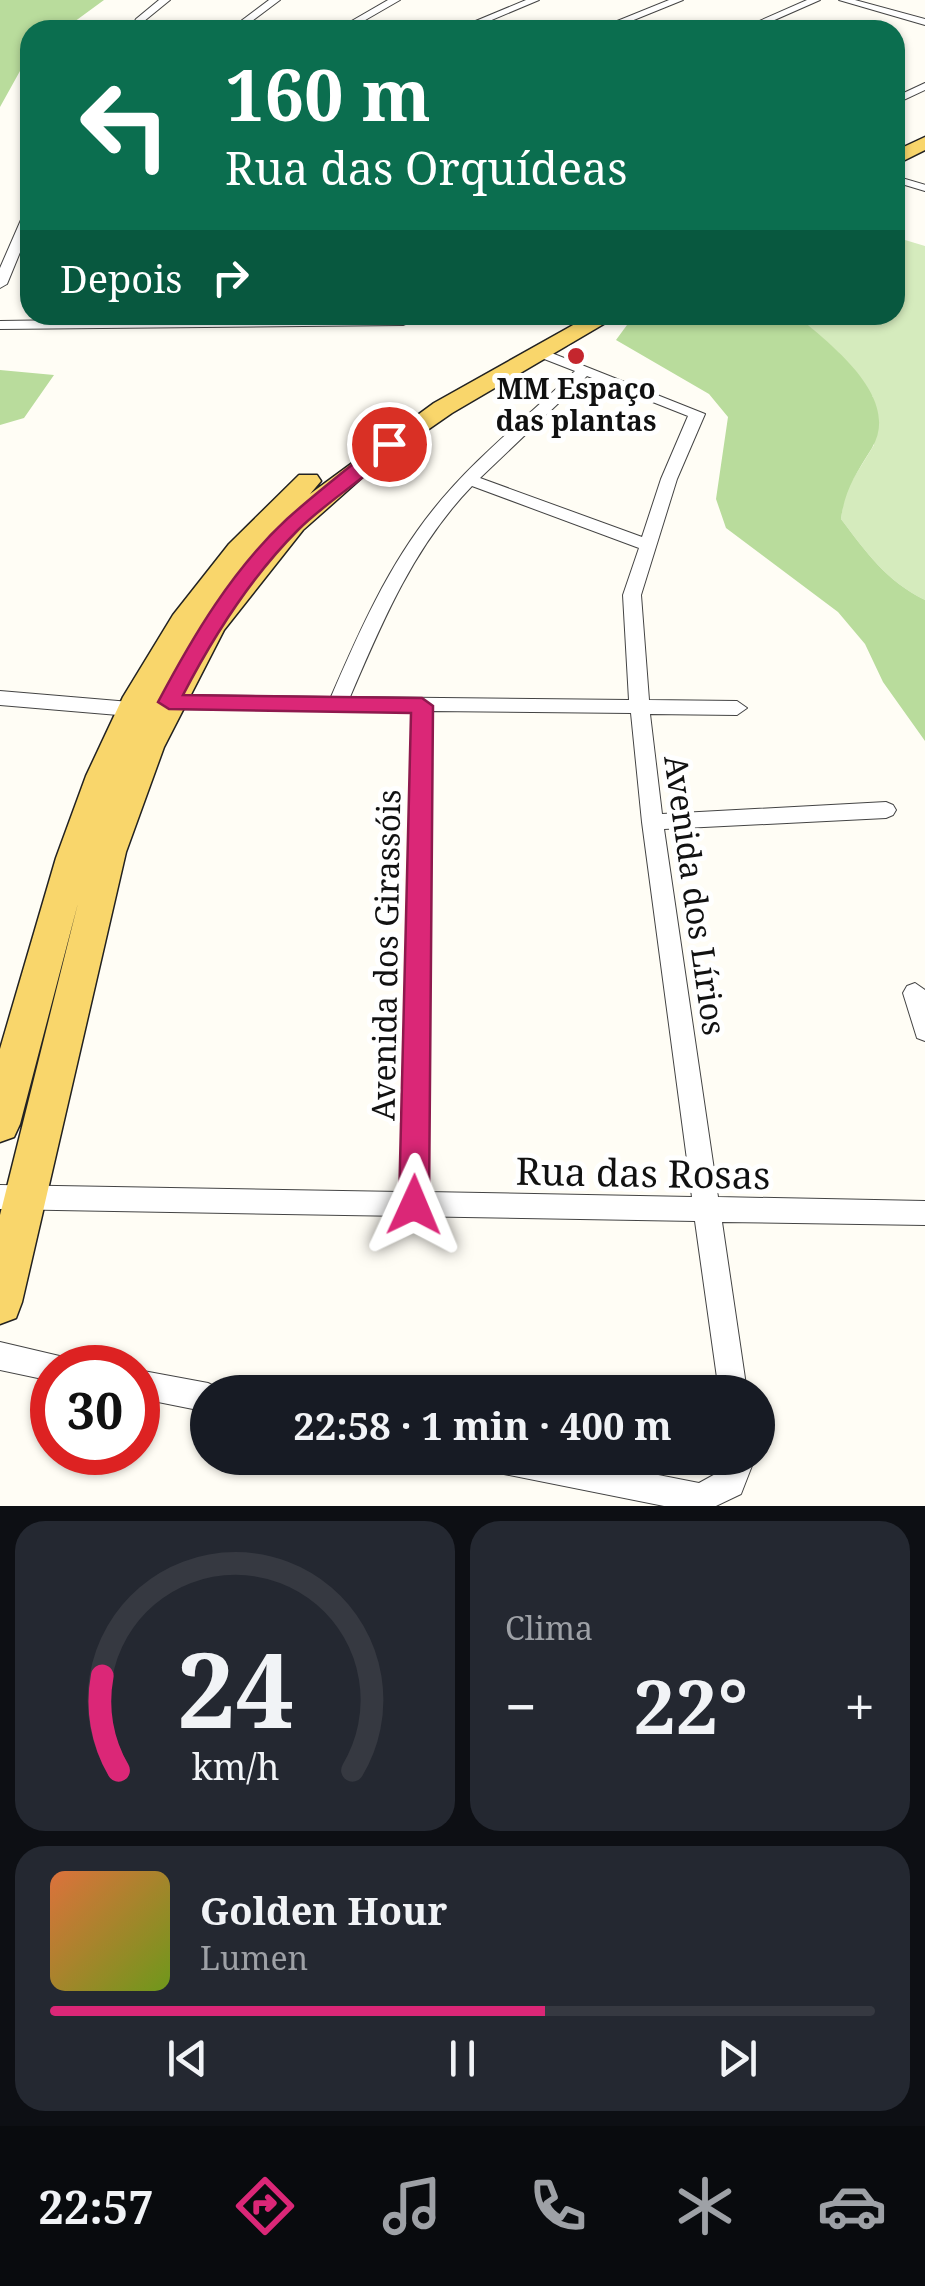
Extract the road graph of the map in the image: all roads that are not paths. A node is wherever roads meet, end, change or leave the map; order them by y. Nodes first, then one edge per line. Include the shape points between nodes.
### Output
1 (165, 0) edge
2 (275, 0) edge
3 (395, 0) edge
4 (534, 0) edge
5 (678, 0) edge
6 (815, 0) edge
7 (844, 0) edge
8 (140, 20) edge
9 (248, 20) edge
10 (359, 20) edge
11 (484, 20) edge
12 (626, 20) edge
13 (768, 20) edge
14 (920, 20) edge
15 (20, 236) edge
16 (0, 284) edge
17 (556, 325) edge
18 (589, 325) edge
19 (539, 352) junction
20 (584, 370) junction
21 (470, 480) junction
22 (647, 545) junction
23 (0, 698) edge
24 (169, 702) junction
25 (338, 703) junction
26 (422, 706) junction
27 (640, 707) junction
28 (737, 708) dead end
29 (130, 709) junction
30 (886, 810) dead end
31 (652, 822) junction
32 (914, 994) dead end
33 (925, 1031) edge
34 (0, 1124) edge
35 (13, 1198) edge
36 (414, 1205) junction
37 (707, 1212) junction
38 (925, 1213) edge
39 (0, 1302) edge
40 (0, 1356) edge
41 (30, 1362) edge
42 (731, 1375) edge
43 (160, 1388) edge
44 (190, 1394) edge
45 (584, 1475) edge
46 (733, 1475) edge

1 - 8 street
2 - 9 street
3 - 10 street
4 - 11 street
5 - 12 street
6 - 13 street
7 - 14 street
15 - 16 street
17 - 29 main road via 419,399 342,452 268,516 204,590
18 - 19 main road
19 - 20 street
19 - 24 main road via 364,461 292,525 200,641
20 - 21 street
20 - 22 street, Avenida dos Lírios via 697,414
21 - 22 street
21 - 25 street via 424,532 399,574
22 - 27 street, Avenida dos Lírios via 632,595
23 - 29 street
24 - 25 street
24 - 35 main road via 116,831
25 - 26 street
26 - 27 street
26 - 36 street, Avenida dos Girassóis
27 - 28 street
27 - 31 street, Avenida dos Lírios
29 - 34 main road via 80,829
30 - 31 street
31 - 37 street, Avenida dos Lírios
32 - 33 street
35 - 36 street, Rua das Rosas
35 - 39 main road
36 - 37 street, Rua das Rosas
37 - 38 street, Rua das Rosas
37 - 42 street, Avenida dos Lírios
40 - 41 street
43 - 44 street
45 - 46 street via 700,1498 730,1484

